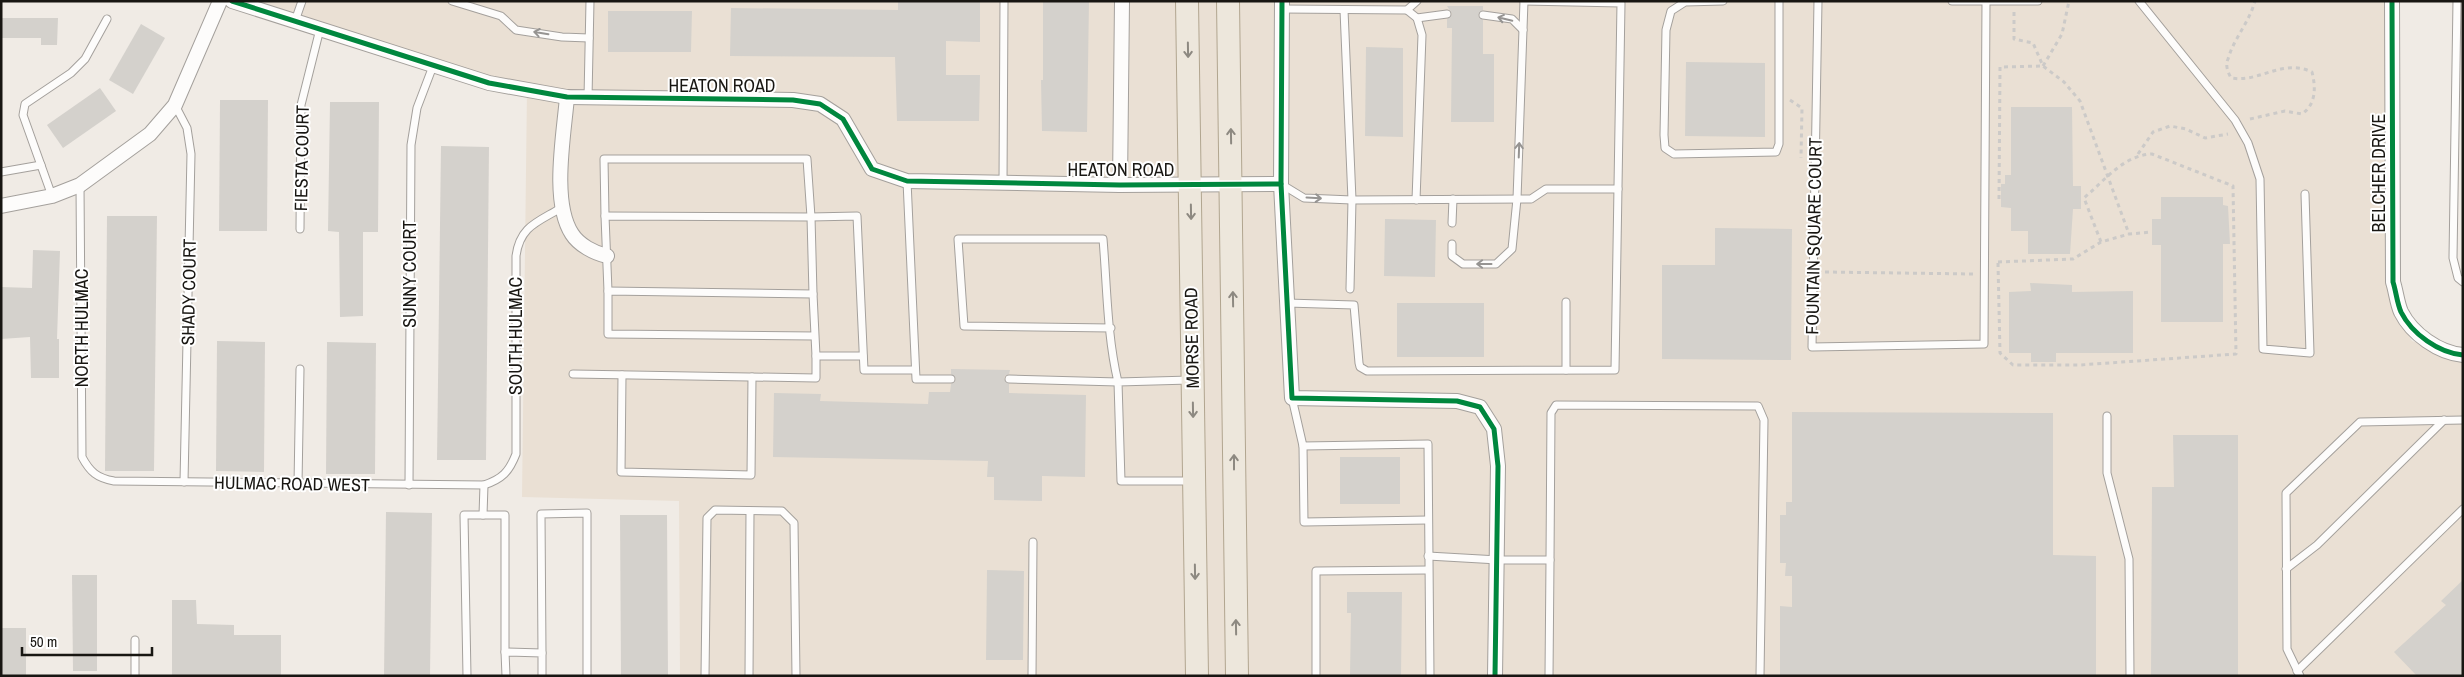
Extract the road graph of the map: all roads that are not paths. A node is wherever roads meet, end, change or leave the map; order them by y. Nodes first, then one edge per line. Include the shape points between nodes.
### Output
1 (220, 1) edge
2 (232, 1) edge
3 (302, 1) edge
4 (452, 1) edge
5 (590, 1) edge
6 (1004, 1) edge
7 (1122, 1) edge
8 (1187, 1) edge
9 (1228, 1) edge
10 (1417, 1) edge
11 (1524, 1) edge
12 (1671, 1) edge
13 (1723, 1) edge
14 (1779, 1) edge
15 (1818, 1) edge
16 (1952, 1) edge
17 (1986, 1) edge
18 (2038, 1) edge
19 (2139, 1) edge
20 (2392, 1) edge
21 (2457, 1) edge
22 (2014, 2) edge
23 (1282, 5) edge
24 (1344, 10) junction
25 (1407, 10) junction
26 (1671, 11) junction
27 (1447, 14) dead end
28 (1483, 15) dead end
29 (1417, 18) junction
30 (107, 19) dead end
31 (295, 21) junction
32 (320, 29) junction
33 (1523, 30) junction
34 (589, 38) junction
35 (433, 66) junction
36 (567, 97) junction
37 (588, 98) junction
38 (175, 105) junction
39 (41, 165) junction
40 (1, 172) edge
41 (907, 181) junction
42 (1003, 183) junction
43 (1191, 183) junction
44 (80, 184) junction
45 (1281, 184) junction
46 (1120, 185) junction
47 (1232, 185) junction
48 (1618, 189) junction
49 (2306, 194) dead end
50 (52, 196) junction
51 (1517, 199) junction
52 (1352, 200) junction
53 (1416, 200) junction
54 (1452, 200) junction
55 (1, 206) edge
56 (562, 208) junction
57 (605, 216) junction
58 (811, 217) junction
59 (1452, 223) dead end
60 (300, 229) dead end
61 (1452, 244) dead end
62 (607, 256) junction
63 (2463, 282) edge
64 (1350, 289) dead end
65 (608, 291) junction
66 (813, 294) junction
67 (1566, 302) dead end
68 (1286, 303) junction
69 (1111, 328) junction
70 (815, 336) junction
71 (2463, 355) edge
72 (816, 356) junction
73 (863, 356) junction
74 (300, 369) dead end
75 (915, 370) junction
76 (1566, 370) junction
77 (572, 374) dead end
78 (622, 375) junction
79 (752, 377) junction
80 (951, 379) dead end
81 (1009, 379) dead end
82 (1193, 380) junction
83 (1118, 382) junction
84 (1292, 398) junction
85 (2107, 416) dead end
86 (2444, 420) junction
87 (2463, 420) edge
88 (1303, 446) junction
89 (89, 470) joint
90 (499, 480) joint
91 (1194, 481) junction
92 (184, 482) junction
93 (298, 484) junction
94 (409, 485) junction
95 (484, 486) junction
96 (2463, 509) edge
97 (750, 510) junction
98 (483, 515) junction
99 (1428, 520) junction
100 (1033, 542) dead end
101 (1428, 556) junction
102 (1498, 560) junction
103 (1550, 560) junction
104 (1428, 570) junction
105 (2286, 570) junction
106 (135, 640) dead end
107 (505, 652) junction
108 (542, 653) junction
109 (2299, 674) edge
110 (135, 676) edge
111 (467, 676) edge
112 (506, 676) edge
113 (542, 676) edge
114 (587, 676) edge
115 (705, 676) edge
116 (749, 676) edge
117 (796, 676) edge
118 (1032, 676) edge
119 (1197, 676) edge
120 (1237, 676) edge
121 (1316, 676) edge
122 (1430, 676) edge
123 (1495, 676) edge
124 (1549, 676) edge
125 (1760, 676) edge
126 (2130, 676) edge

1 - 38 street
2 - 31 street, HEATON ROAD
3 - 31 lane
34 -> 4 lane via 516,30 501,16
5 - 34 lane
6 - 42 lane
7 - 46 street
8 -> 43 main road, MORSE ROAD
47 -> 9 main road
10 - 25 lane
11 - 33 lane
11 - 48 lane via 1622,4
12 - 26 lane
13 - 26 lane via 1685,2
14 - 26 lane via 1779,144 1776,152 1674,154 1665,148 1666,30
15 - 17 lane, FOUNTAIN SQUARE COURT via 1812,347 1984,344
16 - 17 lane
17 - 22 lane
18 - 22 lane
19 - 49 lane via 2236,120 2254,158 2260,180 2263,350 2310,353
20 - 71 street, BELCHER DRIVE via 2393,282 2402,313 2421,338
21 - 63 lane via 2453,258 2458,278
23 - 24 lane
23 - 45 street
24 - 25 lane
24 - 52 lane
25 - 29 lane
27 - 29 lane
33 -> 28 lane via 1512,19
29 - 53 lane via 1422,35
30 - 39 lane via 85,59 25,104 23,115
31 - 32 street, HEATON ROAD
32 - 35 street, HEATON ROAD
32 - 60 lane, FIESTA COURT via 301,105
51 -> 33 lane
34 - 37 lane
35 - 36 street, HEATON ROAD via 488,83
35 - 94 lane, SUNNY COURT via 416,108 411,145
36 - 37 street, HEATON ROAD
36 - 56 street
37 - 41 street, HEATON ROAD via 793,100 820,104 843,119 872,170
38 - 44 street via 150,134
38 - 92 lane, SHADY COURT via 187,128 191,154
39 - 40 lane
39 - 50 lane
41 - 42 street, HEATON ROAD
41 - 75 lane
42 - 46 street, HEATON ROAD
43 - 46 street, HEATON ROAD
43 - 47 street, HEATON ROAD
43 -> 82 main road, MORSE ROAD
44 - 50 street
44 - 89 lane, NORTH HULMAC via 82,457
45 - 47 street, HEATON ROAD
45 -> 52 lane via 1304,198
45 - 68 street
120 -> 47 main road
48 - 51 lane via 1546,189 1530,199
48 - 76 lane via 1614,370
50 - 55 street
51 - 54 lane
51 -> 61 lane via 1512,249 1496,264 1463,264 1452,256
52 - 53 lane
52 - 64 lane
53 - 54 lane
54 - 59 lane
56 - 62 street via 572,234 593,252
56 - 90 lane, SOUTH HULMAC via 526,229 518,241 516,454 510,469
57 - 58 lane
57 - 58 lane via 604,159 807,159
57 - 62 lane
58 - 66 lane
58 - 73 lane via 857,216
62 - 65 lane
65 - 66 lane
65 - 70 lane via 608,334
66 - 70 lane
67 - 76 lane
68 - 76 lane via 1354,305 1359,363 1367,371
68 - 84 street
69 - 69 lane via 1103,239 958,239 964,326
69 - 83 lane
70 - 72 lane
72 - 73 lane
72 - 79 lane via 816,378
73 - 75 lane via 864,370
74 - 93 lane
75 - 80 lane via 916,379
77 - 78 lane
78 - 79 lane
78 - 79 lane via 621,472 752,475
81 - 83 lane
82 - 83 lane
82 -> 91 main road, MORSE ROAD
83 - 91 lane via 1120,481
84 - 88 lane
84 - 102 street via 1457,401 1480,406 1494,429 1498,466
85 - 126 lane via 2107,474 2129,559
86 - 87 lane
86 - 105 lane via 2318,545
86 - 105 lane via 2360,422 2347,434 2286,493
88 - 99 lane via 1304,522
88 - 99 lane via 1428,444
89 - 92 lane, HULMAC ROAD WEST via 100,478 114,481
90 - 95 lane, HULMAC ROAD WEST
91 -> 119 main road, MORSE ROAD
92 - 93 lane, HULMAC ROAD WEST
93 - 94 lane, HULMAC ROAD WEST
94 - 95 lane, HULMAC ROAD WEST
95 - 98 lane
96 - 109 lane
97 - 115 lane via 715,510 707,518
97 - 116 lane
97 - 117 lane via 782,511 794,523
98 - 107 lane via 505,515
98 - 111 lane via 464,516
99 - 101 lane
100 - 118 lane
101 - 102 lane
101 - 104 lane
102 - 103 lane
102 - 123 street
103 - 124 lane
103 - 125 lane via 1551,413 1556,405 1758,406 1764,420
104 - 121 lane via 1316,571
104 - 122 lane
105 - 109 lane via 2287,649
106 - 110 lane
107 - 108 lane
107 - 112 lane
108 - 113 lane
108 - 114 lane via 541,514 587,513

